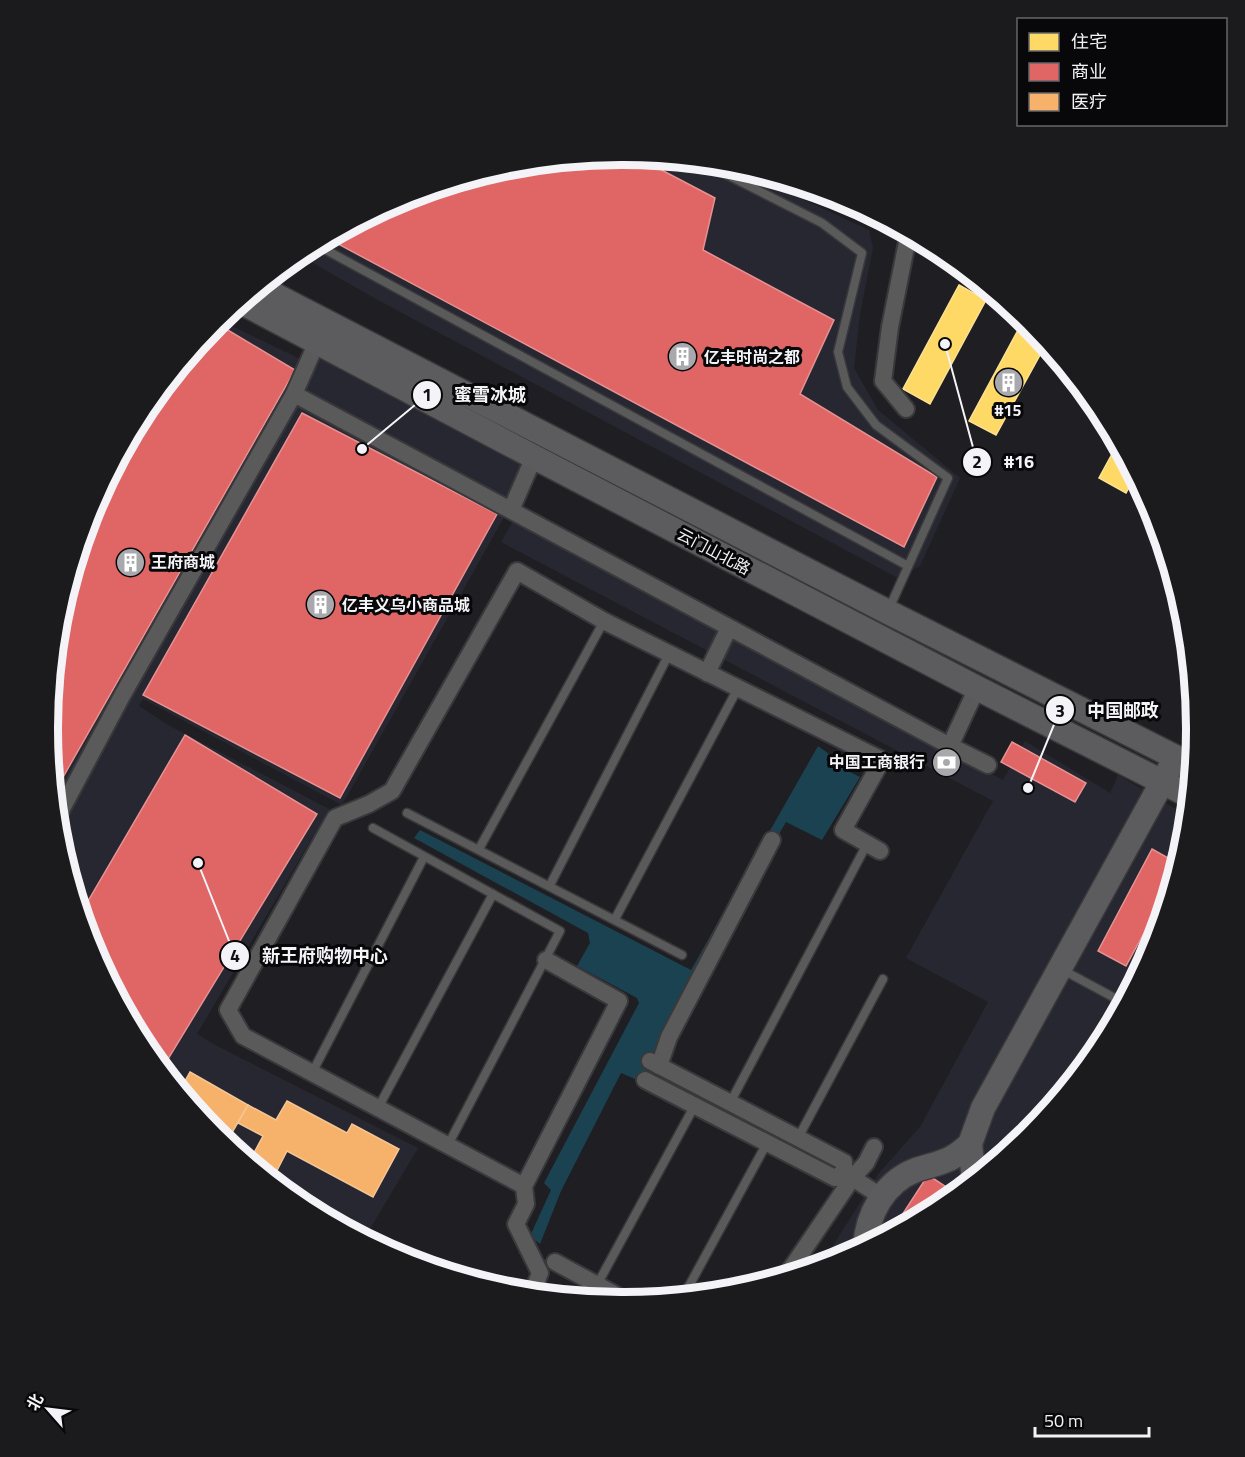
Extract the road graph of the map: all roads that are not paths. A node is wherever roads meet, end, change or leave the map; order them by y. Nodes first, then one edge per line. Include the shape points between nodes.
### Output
1 (725, 174) edge
2 (904, 240) edge
3 (325, 250) edge
4 (267, 291) edge
5 (249, 306) edge
6 (317, 342) junction
7 (294, 394) junction
8 (906, 409) dead end
9 (534, 457) junction
10 (511, 510) junction
11 (908, 566) junction
12 (888, 612) junction
13 (604, 621) junction
14 (729, 628) junction
15 (669, 654) junction
16 (707, 673) junction
17 (738, 688) junction
18 (977, 688) junction
19 (950, 746) junction
20 (1185, 757) edge
21 (1185, 760) edge
22 (988, 765) dead end
23 (1162, 780) junction
24 (1183, 792) edge
25 (64, 806) edge
26 (407, 813) dead end
27 (373, 828) dead end
28 (772, 840) dead end
29 (873, 848) joint
30 (479, 849) junction
31 (424, 856) junction
32 (550, 885) junction
33 (493, 894) junction
34 (615, 919) junction
35 (682, 955) dead end
36 (546, 960) junction
37 (1060, 968) junction
38 (883, 979) dead end
39 (1117, 999) edge
40 (312, 1072) junction
41 (645, 1080) dead end
42 (730, 1103) junction
43 (694, 1105) junction
44 (378, 1108) junction
45 (798, 1138) junction
46 (767, 1143) junction
47 (970, 1144) junction
48 (448, 1145) junction
49 (874, 1147) dead end
50 (973, 1170) edge
51 (848, 1175) junction
52 (524, 1185) junction
53 (882, 1197) junction
54 (867, 1236) edge
55 (555, 1262) dead end
56 (792, 1266) edge
57 (535, 1286) edge
58 (688, 1289) edge
59 (602, 1290) junction
60 (605, 1292) edge

1 - 11 lane via 822,223 862,253 838,352 847,387 876,425 948,478
2 - 8 street via 883,381
3 - 11 lane
4 - 12 main road, 云门山北路
5 - 6 main road, 云门山北路
6 - 7 street
6 - 9 main road, 云门山北路
7 - 10 street
7 - 25 street
9 - 10 street
9 - 18 main road, 云门山北路
10 - 14 street
11 - 12 lane
12 - 20 main road, 云门山北路
13 - 15 street
13 - 30 lane
13 - 40 street via 517,572 392,791 335,818 228,1010 243,1036
14 - 16 street
14 - 19 street
15 - 16 street
15 - 32 lane
16 - 17 street
17 - 29 street via 882,760 843,830
17 - 34 lane
18 - 19 street
18 - 23 main road, 云门山北路
19 - 22 street
21 - 23 main road
23 - 24 main road, 云门山北路
23 - 37 main road
26 - 30 lane
27 - 31 lane
28 - 42 street via 655,1064
29 - 42 lane
30 - 32 lane
31 - 33 lane
31 - 40 lane
32 - 34 lane
33 - 36 lane via 560,931
33 - 44 lane
34 - 35 lane
36 - 48 lane
36 - 52 street via 619,1001
37 - 39 lane
37 - 47 main road via 983,1108
38 - 45 lane
40 - 44 street
41 - 43 street
42 - 45 street
43 - 46 street
43 - 59 lane
44 - 48 street
45 - 51 street via 843,1162
46 - 51 street via 835,1178
46 - 58 lane
47 - 50 main road
47 - 53 main road via 947,1162 907,1175
48 - 52 street
49 - 51 street via 866,1162
51 - 53 street
51 - 56 street
52 - 57 street via 526,1204 516,1224 540,1273
53 - 54 main road via 870,1218
55 - 59 street
59 - 60 street

